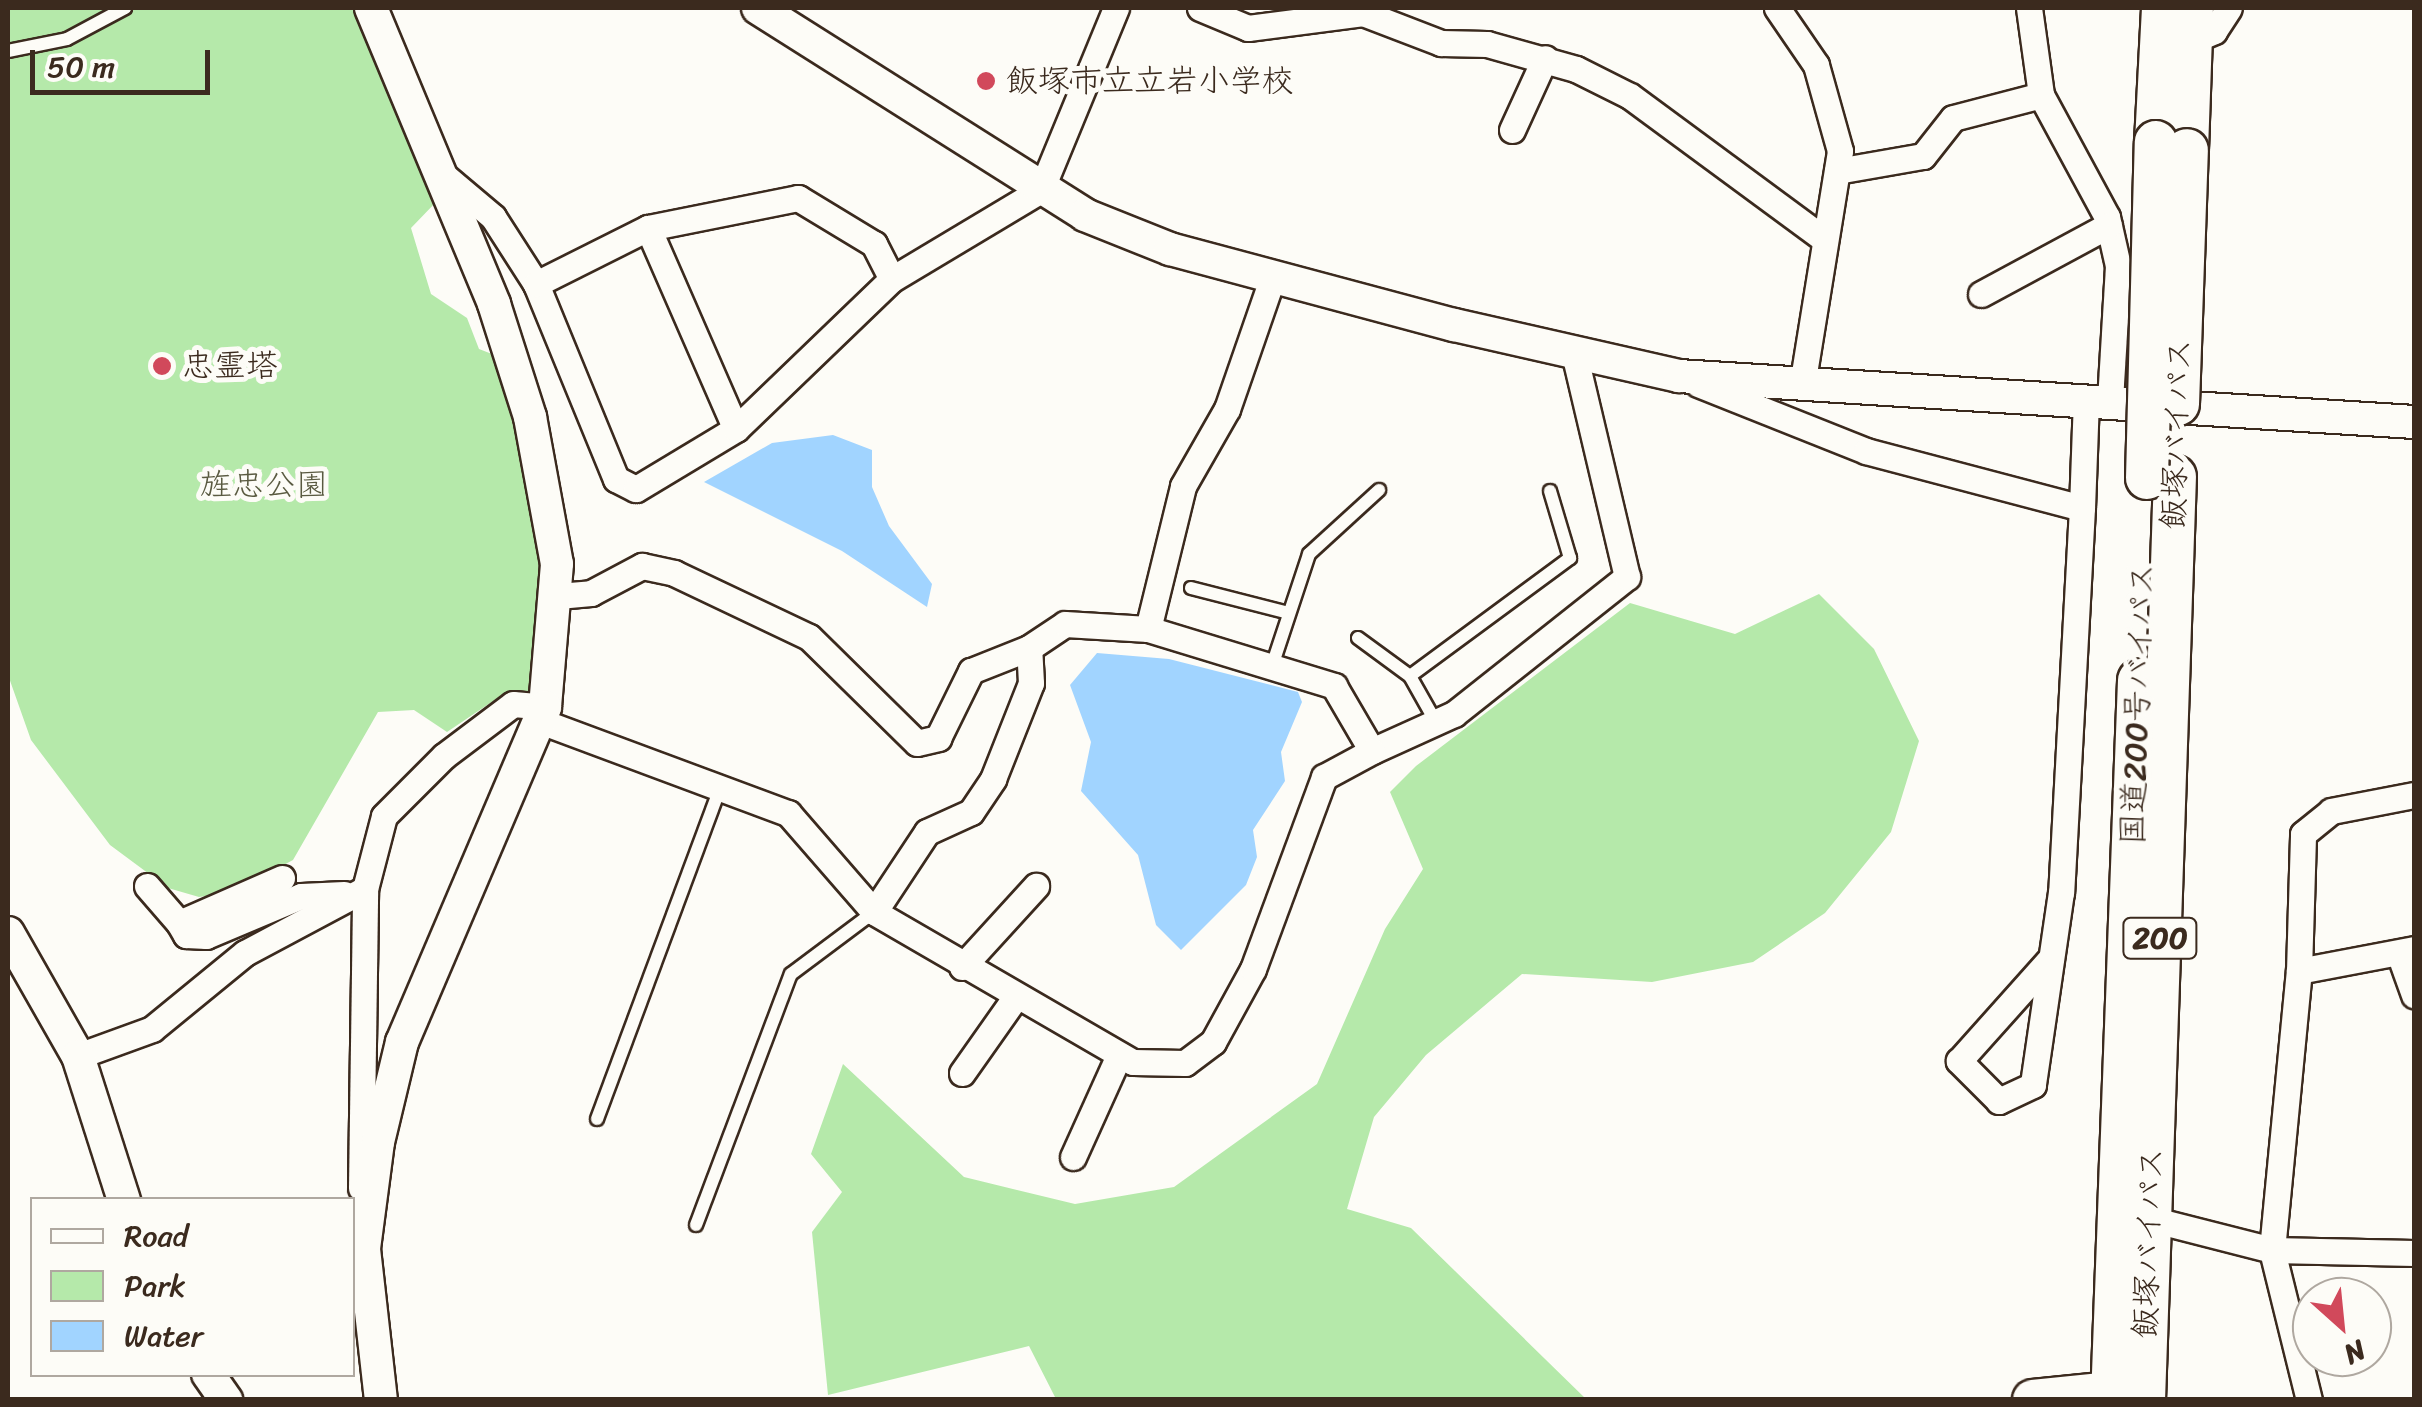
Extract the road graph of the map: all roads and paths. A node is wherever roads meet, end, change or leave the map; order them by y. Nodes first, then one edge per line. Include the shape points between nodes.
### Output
1 (125, 8) edge
2 (372, 8) edge
3 (758, 8) edge
4 (1116, 8) edge
5 (1200, 8) edge
6 (1777, 8) edge
7 (2028, 8) edge
8 (2163, 8) edge
9 (2229, 8) edge
10 (2192, 24) edge
11 (8, 51) edge
12 (1545, 58) junction
13 (2041, 95) junction
14 (1512, 130) dead end
15 (2172, 146) junction
16 (436, 168) junction
17 (1837, 171) junction
18 (1042, 190) junction
19 (2109, 225) junction
20 (648, 228) junction
21 (1825, 240) junction
22 (892, 278) junction
23 (1272, 278) junction
24 (536, 284) junction
25 (1981, 294) dead end
26 (1574, 349) junction
27 (1679, 376) junction
28 (1802, 385) junction
29 (2098, 402) junction
30 (2413, 422) edge
31 (736, 429) junction
32 (1379, 490) dead end
33 (1550, 491) dead end
34 (2082, 508) junction
35 (1191, 588) dead end
36 (558, 596) junction
37 (1290, 612) junction
38 (1148, 629) junction
39 (1358, 638) dead end
40 (1029, 648) junction
41 (1273, 663) junction
42 (1410, 676) junction
43 (543, 714) junction
44 (1436, 724) junction
45 (1372, 751) junction
46 (720, 788) junction
47 (2414, 795) edge
48 (282, 878) dead end
49 (147, 886) dead end
50 (1036, 886) dead end
51 (359, 891) junction
52 (874, 912) junction
53 (179, 923) junction
54 (8, 933) edge
55 (2406, 951) edge
56 (2051, 958) junction
57 (962, 967) junction
58 (2300, 971) junction
59 (2414, 995) edge
60 (1015, 998) junction
61 (1119, 1055) junction
62 (78, 1056) junction
63 (962, 1073) dead end
64 (598, 1119) dead end
65 (1073, 1157) dead end
66 (123, 1197) edge
67 (2135, 1215) junction
68 (696, 1226) dead end
69 (364, 1249) junction
70 (2272, 1250) junction
71 (2414, 1253) edge
72 (210, 1377) edge
73 (2123, 1397) edge
74 (226, 1400) edge
75 (381, 1400) edge
76 (2032, 1400) edge
77 (2308, 1400) edge

1 - 11 lane via 67,39
2 - 16 street
3 - 18 street
4 - 18 street
5 - 12 street via 1248,28 1363,13 1441,43
6 - 17 street via 1831,102
7 - 13 street
8 - 15 highway, 国道200号バイパス / 200
9 - 10 street via 2214,31
10 - 15 highway, 200
12 - 14 street
12 - 21 street via 1630,96
13 - 17 street via 1953,118 1923,156
13 - 19 street
15 - 67 highway, 国道200号バイパス / 200, bridge
16 - 24 street via 493,217
16 - 36 street via 530,417 554,528
17 - 21 street
18 - 22 street
18 - 23 street via 1170,249
19 - 25 street
19 - 29 street via 2118,266
20 - 22 street via 798,198 874,244
20 - 24 street
20 - 31 street
21 - 28 street
22 - 31 street
23 - 26 street
23 - 38 street via 1227,409 1183,486
24 - 31 street via 616,479 636,489
26 - 27 street
26 - 44 street via 1626,578
27 - 28 street
27 - 34 street via 1866,450
28 - 29 street
29 - 30 street
29 - 34 street
32 - 37 lane via 1309,554
33 - 42 lane via 1570,558
34 - 56 street
35 - 37 lane
36 - 40 street via 590,593 642,566 674,572 809,637 917,742 938,738 971,671
36 - 43 street
37 - 41 lane
38 - 40 street via 1065,624
38 - 41 street
39 - 42 lane
40 - 52 street via 1031,683 993,778 971,812 927,832
41 - 45 street via 1334,686
42 - 44 lane
43 - 46 street
43 - 51 street via 513,704 444,756 384,816
43 - 69 street via 402,1042
44 - 45 street
45 - 61 street via 1334,768 1315,793 1253,969 1213,1042 1166,1068
46 - 52 street via 788,812
46 - 64 lane
47 - 58 street via 2331,811 2303,834
48 - 53 street
49 - 53 street
50 - 57 street
51 - 53 street via 301,896 206,936 186,934
51 - 62 street via 244,953 152,1029
51 - 69 street
52 - 57 street
52 - 68 lane via 791,974
54 - 62 street
55 - 58 street
55 - 59 street
56 - 56 street via 2033,1085 1999,1101 1959,1061
57 - 60 street
58 - 70 street
60 - 61 street
60 - 63 street
61 - 65 street
62 - 66 street
67 - 70 street
67 - 73 highway, 国道200号バイパス / 200
69 - 75 street
70 - 71 street
70 - 77 street
72 - 74 street
73 - 76 main road

